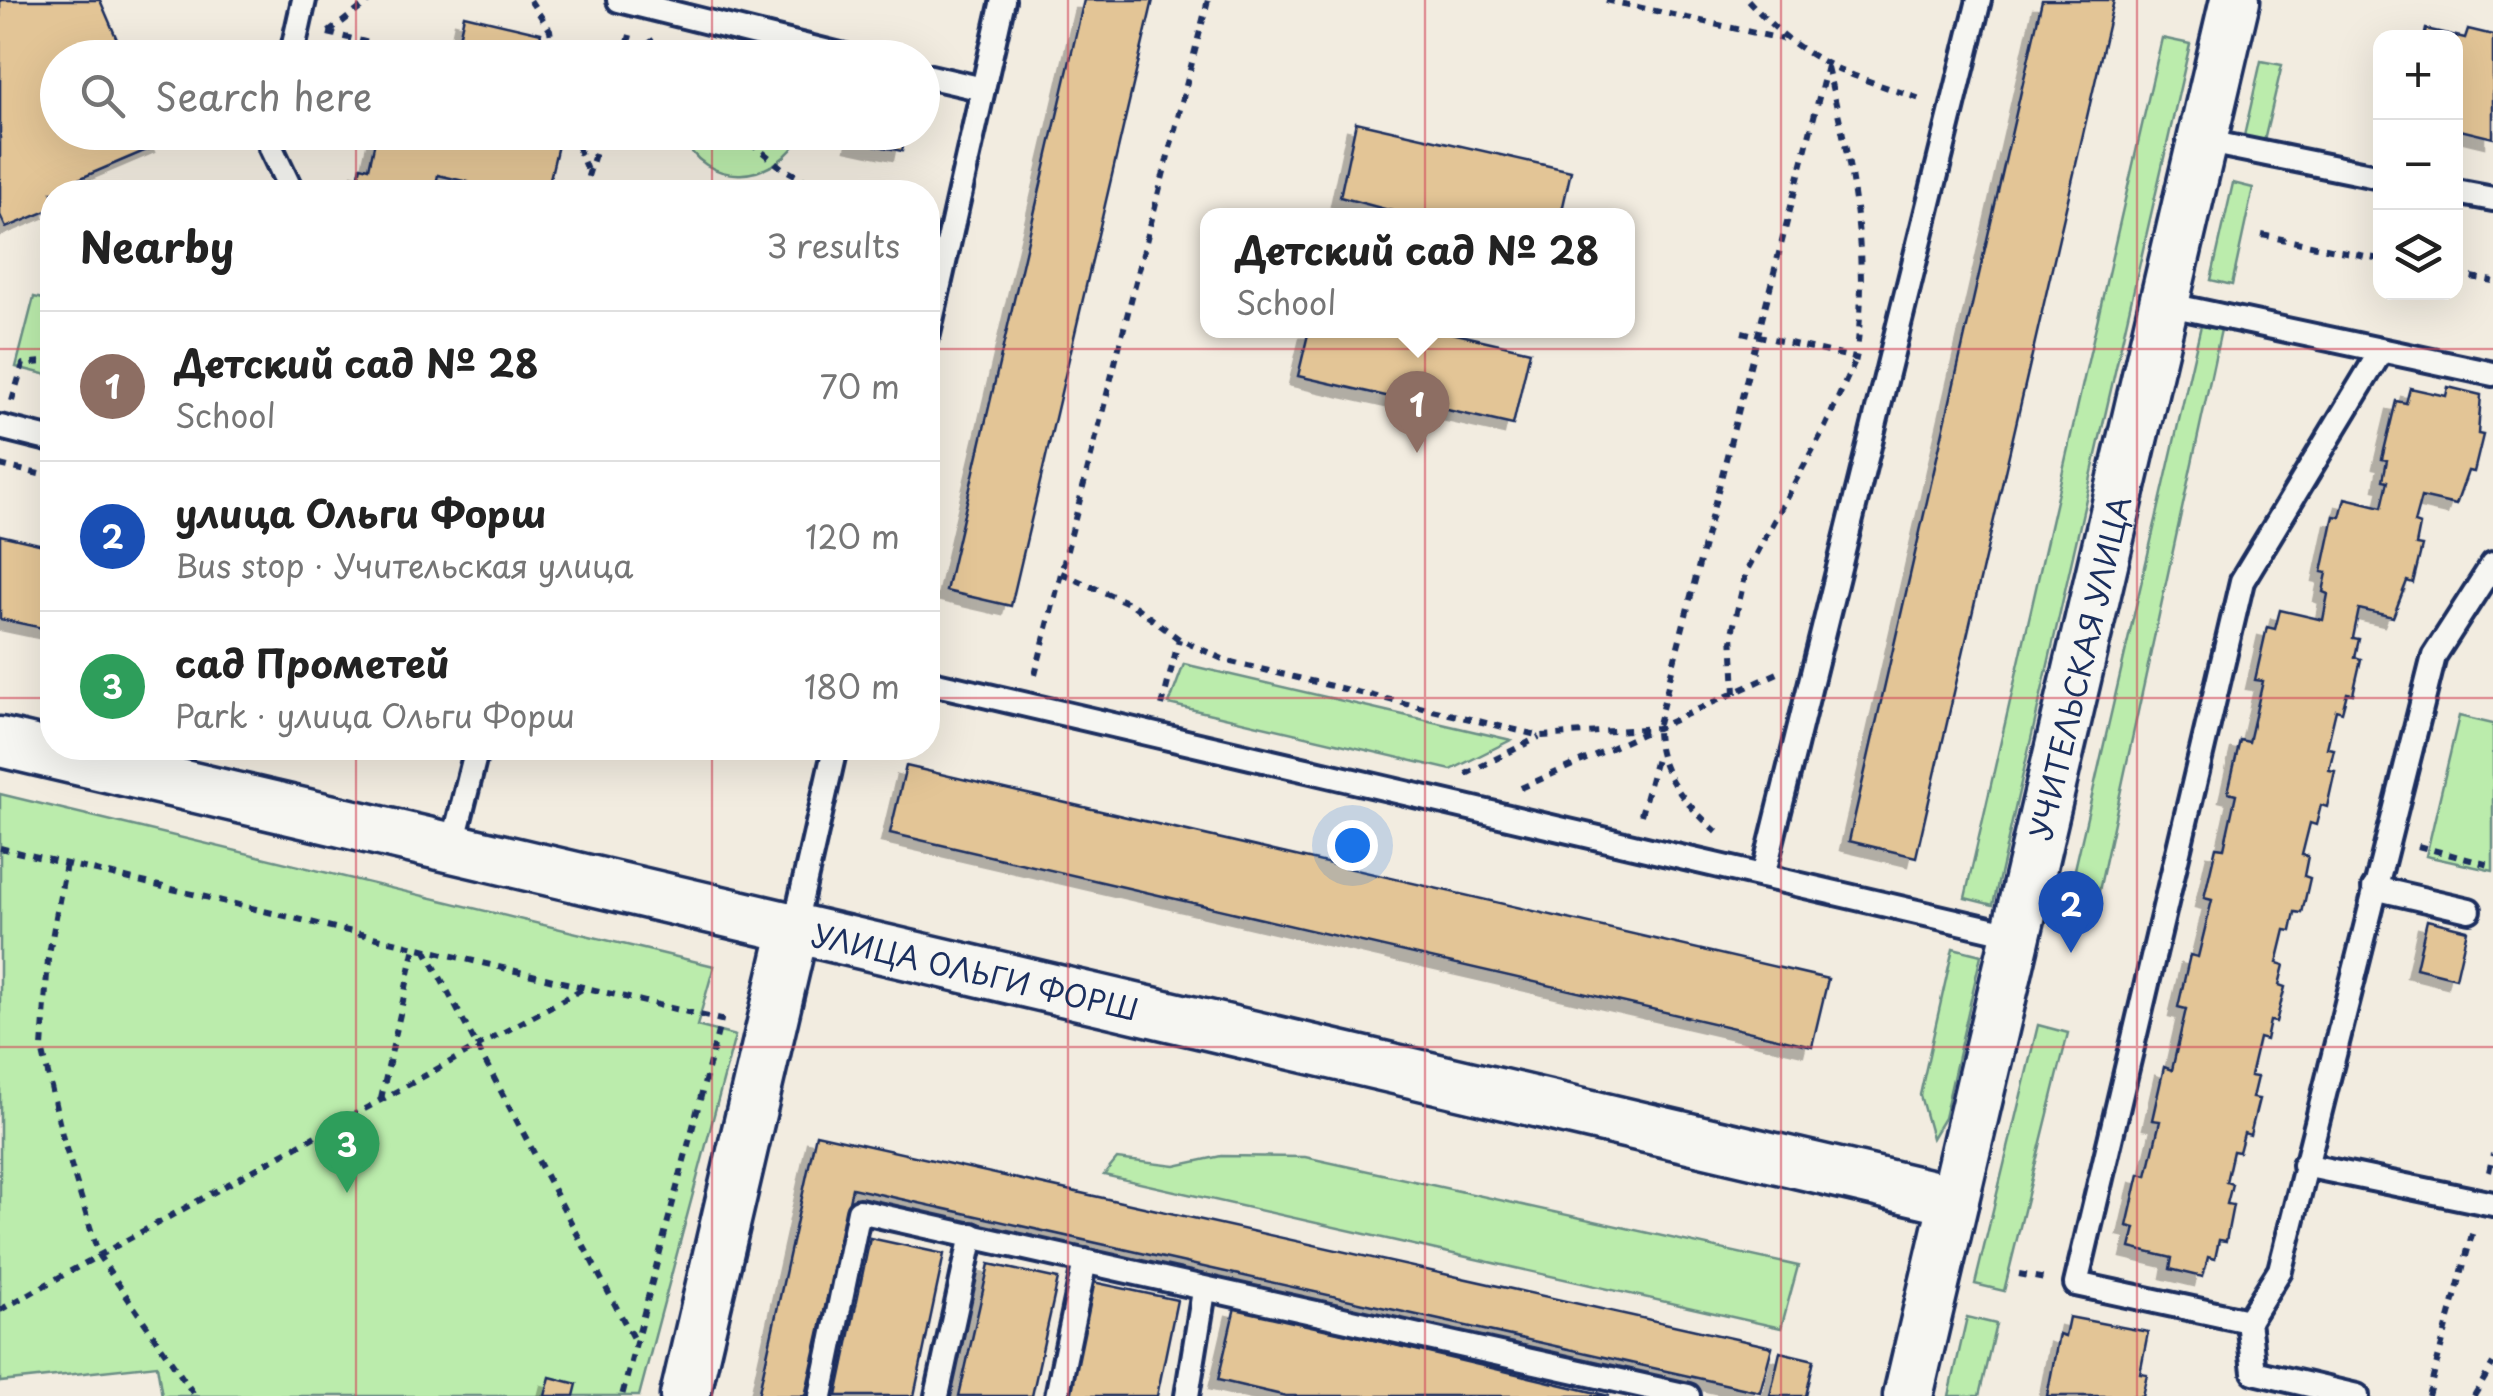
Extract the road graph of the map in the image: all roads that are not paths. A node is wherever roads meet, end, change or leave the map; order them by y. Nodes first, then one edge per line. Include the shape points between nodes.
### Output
1 (304, 0) edge
2 (619, 0) edge
3 (1003, 0) edge
4 (1980, 0) edge
5 (2236, 0) edge
6 (295, 40) edge
7 (780, 40) edge
8 (940, 78) edge
9 (983, 89) junction
10 (2202, 141) junction
11 (272, 150) edge
12 (2373, 176) edge
13 (286, 180) edge
14 (2463, 194) edge
15 (2493, 200) edge
16 (940, 281) edge
17 (2164, 304) junction
18 (2381, 351) junction
19 (2493, 374) edge
20 (0, 427) edge
21 (40, 437) edge
22 (2493, 564) edge
23 (940, 685) edge
24 (0, 742) edge
25 (40, 751) edge
26 (77, 760) edge
27 (473, 760) edge
28 (832, 760) edge
29 (452, 848) junction
30 (1763, 876) junction
31 (2374, 888) junction
32 (2470, 910) dead end
33 (794, 928) junction
34 (2016, 935) junction
35 (2304, 1165) junction
36 (1954, 1200) junction
37 (2487, 1203) edge
38 (972, 1234) junction
39 (1085, 1261) junction
40 (1204, 1291) junction
41 (2248, 1320) junction
42 (1189, 1395) edge
43 (686, 1396) edge
44 (821, 1396) edge
45 (938, 1396) edge
46 (1056, 1396) edge
47 (1688, 1396) edge
48 (1908, 1396) edge
49 (2357, 1396) edge

1 - 6 lane
2 - 7 lane
3 - 9 lane
4 - 30 lane
5 - 10 street, УЧИТЕЛЬСКАЯ УЛИЦА
8 - 9 lane
9 - 16 lane
10 - 12 lane
10 - 17 street, УЧИТЕЛЬСКАЯ УЛИЦА
11 - 13 lane
14 - 15 lane
17 - 18 lane
17 - 34 street, УЧИТЕЛЬСКАЯ УЛИЦА
18 - 19 lane
18 - 41 lane via 2242,582 2076,1284
20 - 21 lane
22 - 31 lane via 2434,656
23 - 30 lane
24 - 25 street, УЛИЦА ОЛЬГИ ФОРШ
26 - 29 street, УЛИЦА ОЛЬГИ ФОРШ
27 - 29 lane
28 - 33 lane
29 - 33 street, УЛИЦА ОЛЬГИ ФОРШ
30 - 34 lane
31 - 32 lane
31 - 35 lane
33 - 36 street, УЛИЦА ОЛЬГИ ФОРШ
33 - 43 street
34 - 36 street, УЧИТЕЛЬСКАЯ УЛИЦА
35 - 37 lane
35 - 41 lane via 2280,1270
36 - 48 street, УЧИТЕЛЬСКАЯ УЛИЦА
38 - 39 lane
38 - 44 lane via 860,1211
38 - 45 lane
39 - 40 lane
39 - 46 lane
40 - 42 lane
40 - 47 lane
41 - 49 lane via 2254,1372

